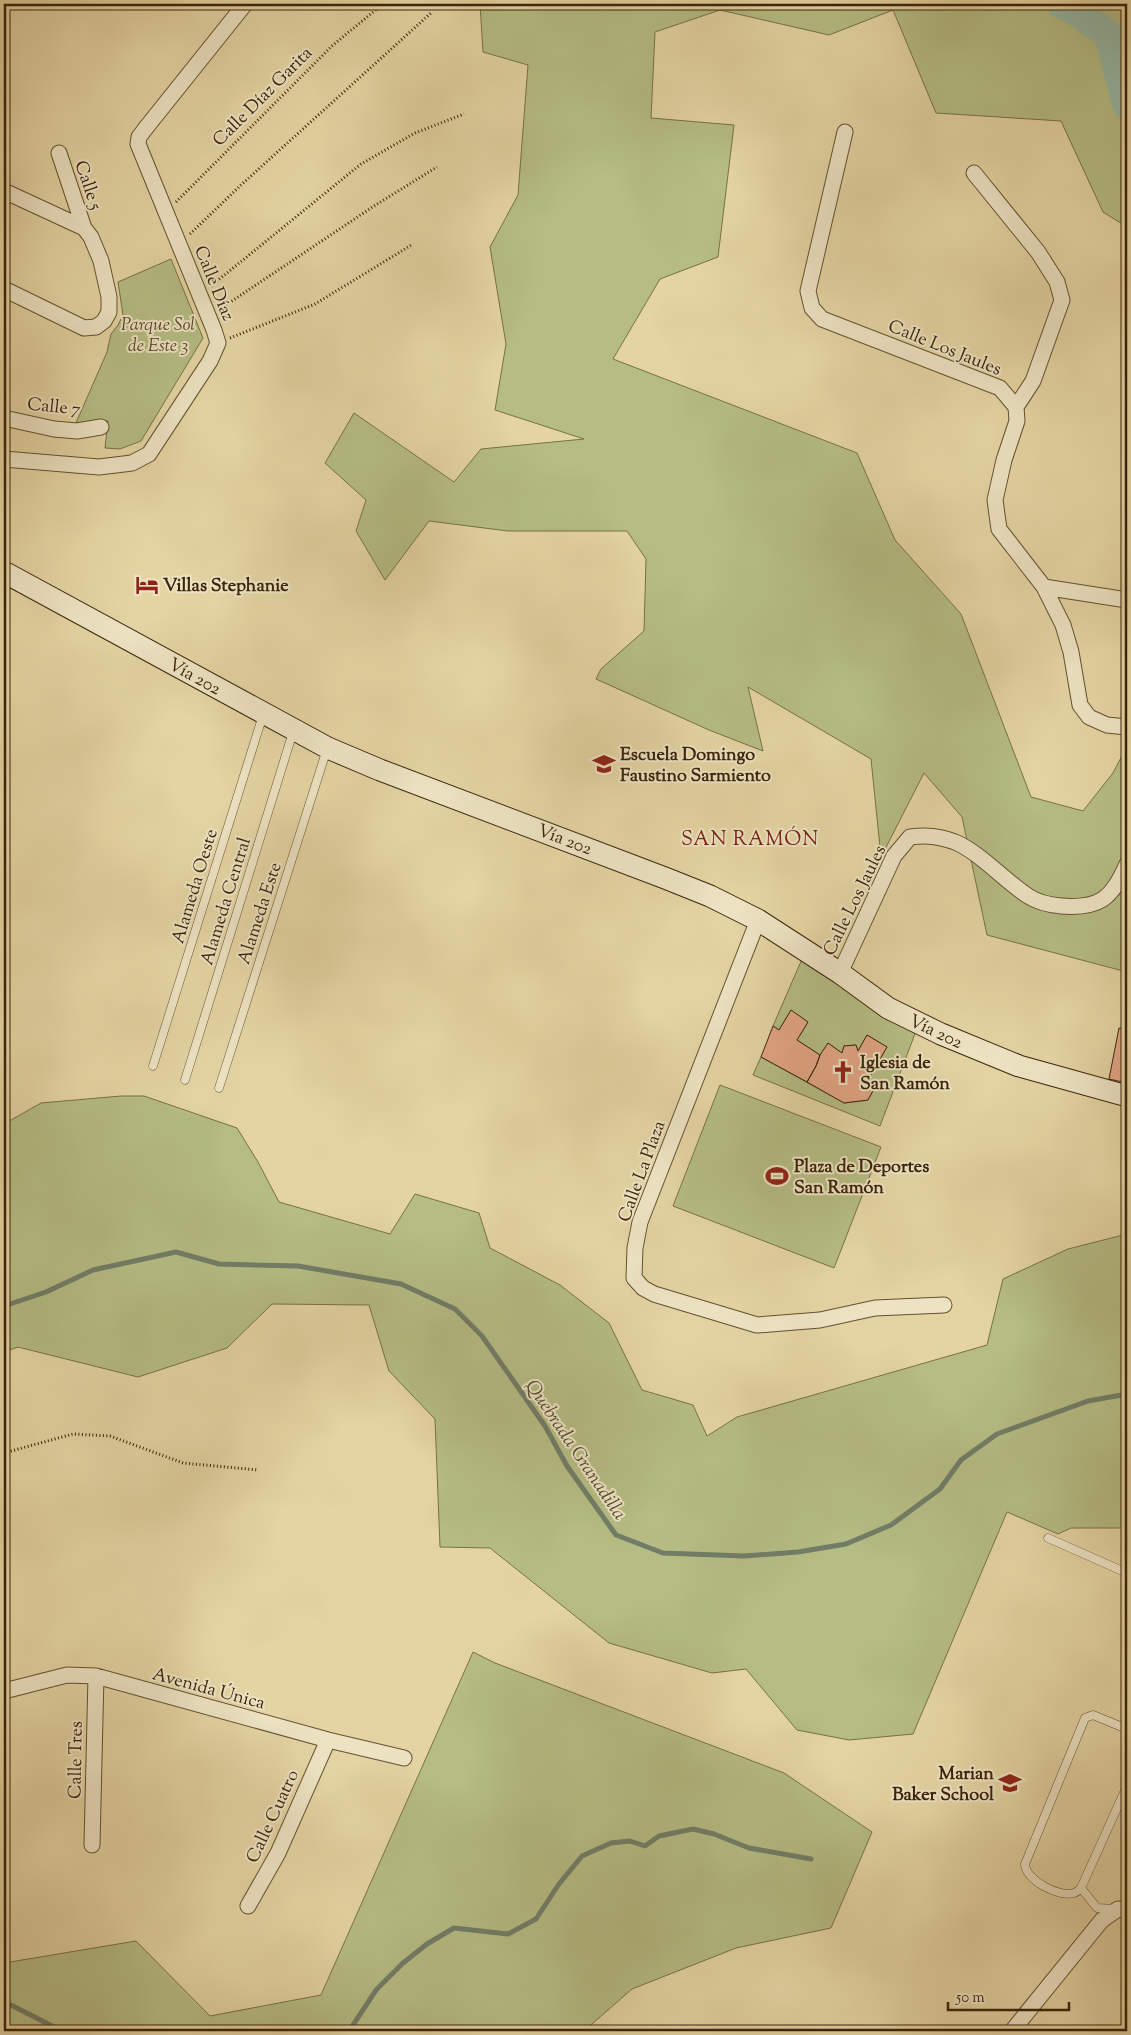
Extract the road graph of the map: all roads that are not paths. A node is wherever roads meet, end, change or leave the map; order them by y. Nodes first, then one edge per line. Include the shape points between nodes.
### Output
1 (245, 4) edge
2 (845, 132) dead end
3 (59, 153) dead end
4 (974, 173) dead end
5 (4, 191) edge
6 (84, 228) junction
7 (4, 289) edge
8 (1016, 407) junction
9 (4, 418) edge
10 (101, 427) dead end
11 (4, 459) edge
12 (4, 572) edge
13 (1044, 587) junction
14 (1127, 600) edge
15 (264, 714) junction
16 (1127, 727) edge
17 (294, 730) junction
18 (328, 748) junction
19 (1127, 864) edge
20 (758, 920) junction
21 (840, 972) junction
22 (153, 1066) dead end
23 (185, 1080) dead end
24 (219, 1088) dead end
25 (1127, 1096) edge
26 (944, 1305) dead end
27 (1048, 1538) dead end
28 (1127, 1573) edge
29 (96, 1676) junction
30 (4, 1691) edge
31 (1127, 1729) edge
32 (328, 1740) junction
33 (404, 1758) dead end
34 (1127, 1786) edge
35 (92, 1845) dead end
36 (1081, 1888) junction
37 (248, 1906) dead end
38 (1122, 1910) edge
39 (1012, 2031) edge

1 - 11 street, Calle Díaz via 139,137 138,144 218,343 210,361 149,454 132,464 100,467
2 - 8 street, Calle Los Jaules via 808,291 812,308 822,319 1000,388
3 - 6 street, Calle 5
4 - 8 street via 1038,252 1058,282 1062,300 1033,382
5 - 6 street
6 - 7 street, Calle 5 via 101,261 109,297 109,312 104,321 96,327 84,328
8 - 13 street via 1017,422 995,500 999,529
9 - 10 street, Calle 7 via 77,431
12 - 15 main road, Vía 202
13 - 14 street
13 - 16 street via 1063,625 1080,705 1089,717 1107,725
15 - 17 main road, Vía 202
15 - 22 lane, Alameda Oeste
17 - 18 main road, Vía 202
17 - 23 lane, Alameda Central
18 - 20 main road, Vía 202 via 683,885
18 - 24 lane, Alameda Este
19 - 21 street, Calle Los Jaules via 1112,891 1099,903 1080,908 1050,905 1030,898 956,842 930,835 910,837 894,856
20 - 21 main road, Vía 202
20 - 26 street, Calle La Plaza via 640,1222 634,1278 654,1294 757,1325 820,1320 875,1308
21 - 25 main road, Vía 202 via 888,1008 941,1034 1019,1066
27 - 28 lane
29 - 30 street, Avenida Única via 67,1675
29 - 32 street, Avenida Única
29 - 35 street, Calle Tres
31 - 36 lane via 1093,1715 1085,1718 1025,1864 1026,1872 1043,1885 1064,1893 1074,1893
32 - 33 street, Avenida Única
32 - 37 street, Calle Cuatro via 278,1853
34 - 36 lane
36 - 38 lane via 1097,1908
38 - 39 street via 1102,1920

